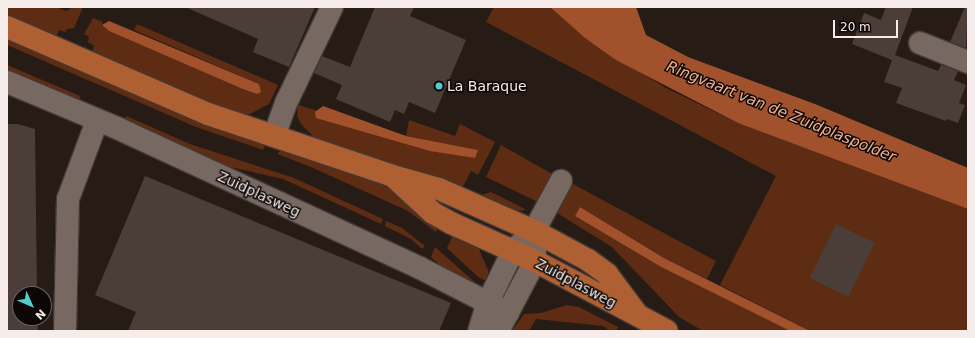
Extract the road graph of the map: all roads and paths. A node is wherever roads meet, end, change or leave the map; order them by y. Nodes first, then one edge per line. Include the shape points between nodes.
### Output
1 (332, 7) edge
2 (7, 27) edge
3 (920, 43) dead end
4 (968, 62) edge
5 (7, 82) edge
6 (97, 120) junction
7 (274, 136) junction
8 (393, 176) junction
9 (561, 181) dead end
10 (534, 231) junction
11 (513, 251) junction
12 (536, 261) junction
13 (487, 304) junction
14 (638, 314) junction
15 (503, 322) edge
16 (65, 331) edge
17 (479, 331) edge
18 (667, 331) edge

1 - 7 street via 287,101
2 - 7 main road, Zuidplasweg via 208,114
3 - 4 street
5 - 6 street, Zuidplasweg
6 - 13 street, Zuidplasweg via 420,268
6 - 16 street via 68,199
7 - 8 main road, Zuidplasweg
8 - 10 main road, Zuidplasweg via 439,189
8 - 11 main road, Zuidplasweg via 433,213
9 - 10 street
10 - 11 street
10 - 12 street
10 - 14 main road, Zuidplasweg via 588,260 607,274
11 - 12 main road, Zuidplasweg
11 - 13 street
12 - 14 main road, Zuidplasweg
12 - 15 street
13 - 15 street, Zuidplasweg
13 - 17 street
14 - 18 main road, Zuidplasweg

